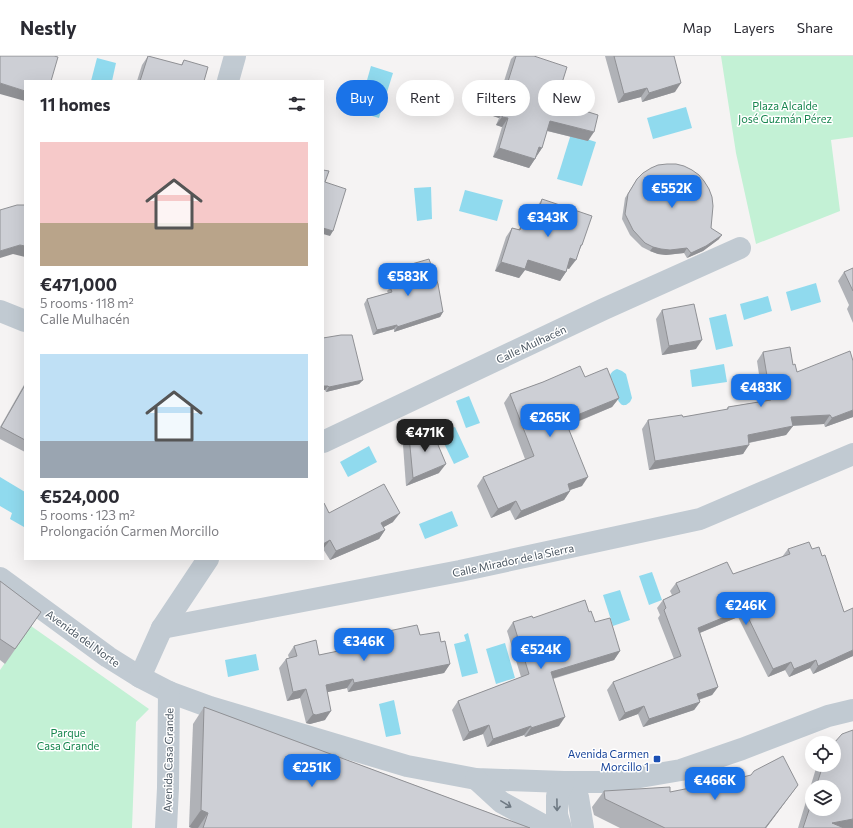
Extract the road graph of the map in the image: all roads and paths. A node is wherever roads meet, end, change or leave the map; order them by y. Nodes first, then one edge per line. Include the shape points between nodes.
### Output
1 (235, 56) edge
2 (228, 80) edge
3 (740, 248) dead end
4 (0, 311) edge
5 (24, 321) edge
6 (324, 442) edge
7 (853, 454) edge
8 (207, 560) edge
9 (0, 578) edge
10 (162, 628) junction
11 (140, 678) junction
12 (170, 692) junction
13 (853, 710) edge
14 (476, 779) junction
15 (564, 782) junction
16 (166, 828) edge
17 (548, 828) edge
18 (561, 828) edge
19 (583, 828) edge

1 - 2 street
3 - 6 street, Calle Mulhacén via 604,309
4 - 5 street
7 - 10 street, Calle Mirador de la Sierra via 700,518 460,571
8 - 10 street
9 - 11 street, Avenida del Norte
10 - 11 street
11 - 12 street, Avenida del Norte
12 - 14 street, Avenida del Norte via 210,707 407,766
12 - 16 street, Avenida Casa Grande
13 - 15 street, Avenida del Norte via 828,716 681,770 611,782
14 - 15 street, Avenida del Norte
14 -> 17 street via 502,802
15 -> 18 street via 557,796 557,815
15 - 19 street via 578,796

